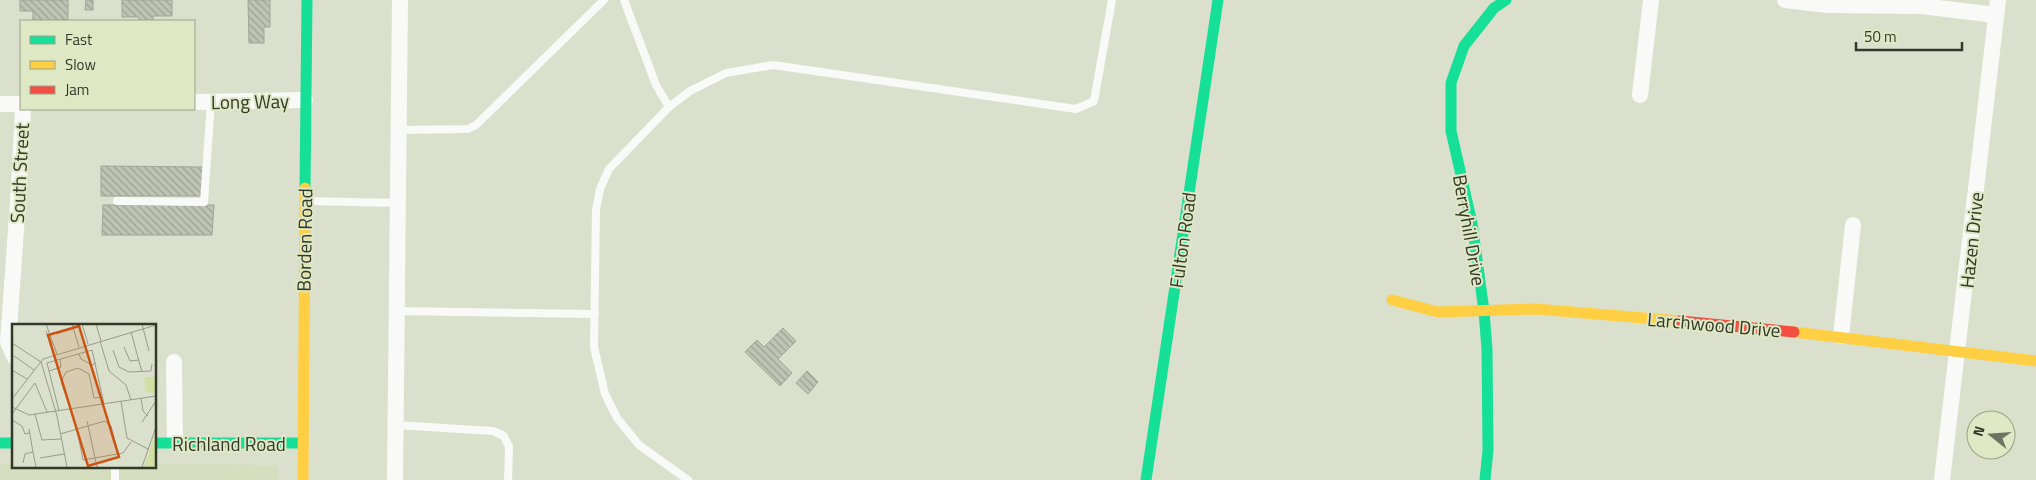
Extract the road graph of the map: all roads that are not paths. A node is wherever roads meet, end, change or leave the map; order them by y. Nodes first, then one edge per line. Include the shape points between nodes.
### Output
1 (307, 0) edge
2 (400, 0) edge
3 (604, 0) edge
4 (624, 0) edge
5 (1112, 0) edge
6 (1218, 0) edge
7 (1506, 0) edge
8 (1651, 0) edge
9 (1785, 0) edge
10 (1997, 8) edge
11 (1640, 95) dead end
12 (306, 100) junction
13 (195, 102) edge
14 (211, 102) junction
15 (0, 104) edge
16 (20, 104) edge
17 (669, 106) junction
18 (22, 110) edge
19 (398, 130) junction
20 (305, 200) junction
21 (117, 201) dead end
22 (397, 203) junction
23 (1853, 226) dead end
24 (1392, 300) dead end
25 (396, 311) junction
26 (1484, 311) junction
27 (595, 314) junction
28 (1841, 336) junction
29 (1958, 350) junction
30 (12, 353) edge
31 (2036, 360) edge
32 (174, 362) dead end
33 (395, 425) junction
34 (156, 443) edge
35 (175, 443) junction
36 (302, 443) junction
37 (303, 480) edge
38 (395, 480) edge
39 (508, 480) edge
40 (688, 480) edge
41 (1146, 480) edge
42 (1485, 480) edge
43 (1942, 480) edge

1 - 12 street, Borden Road
2 - 19 street
3 - 19 lane via 476,125 468,129
4 - 17 lane via 656,85
5 - 17 lane via 1094,101 1076,109 773,65 726,73
6 - 41 street, Fulton Road
7 - 26 street, Berryhill Drive via 1494,8 1464,46 1451,83 1451,131 1472,223
8 - 11 street
9 - 10 street via 1828,5
10 - 29 street, Hazen Drive
12 - 14 street, Long Way
12 - 20 street, Borden Road
13 - 14 street, Long Way
14 - 21 lane via 204,202
15 - 16 street
17 - 27 lane via 609,169 600,189 596,210
18 - 30 street, South Street via 8,342
19 - 22 street
20 - 22 lane
20 - 36 street, Borden Road
22 - 25 street
23 - 28 street
24 - 26 street, Larchwood Drive via 1438,312
25 - 27 lane
25 - 33 street
26 - 28 street, Larchwood Drive via 1536,309 1599,313
26 - 42 street, Berryhill Drive via 1488,441
27 - 40 lane via 594,347 605,394 616,418 639,445
28 - 29 street, Larchwood Drive
29 - 31 street, Larchwood Drive
29 - 43 street, Hazen Drive
32 - 35 street
33 - 38 street
33 - 39 lane via 493,431 504,436 509,447
34 - 35 street, Richland Road
35 - 36 street, Richland Road
36 - 37 street, Borden Road

